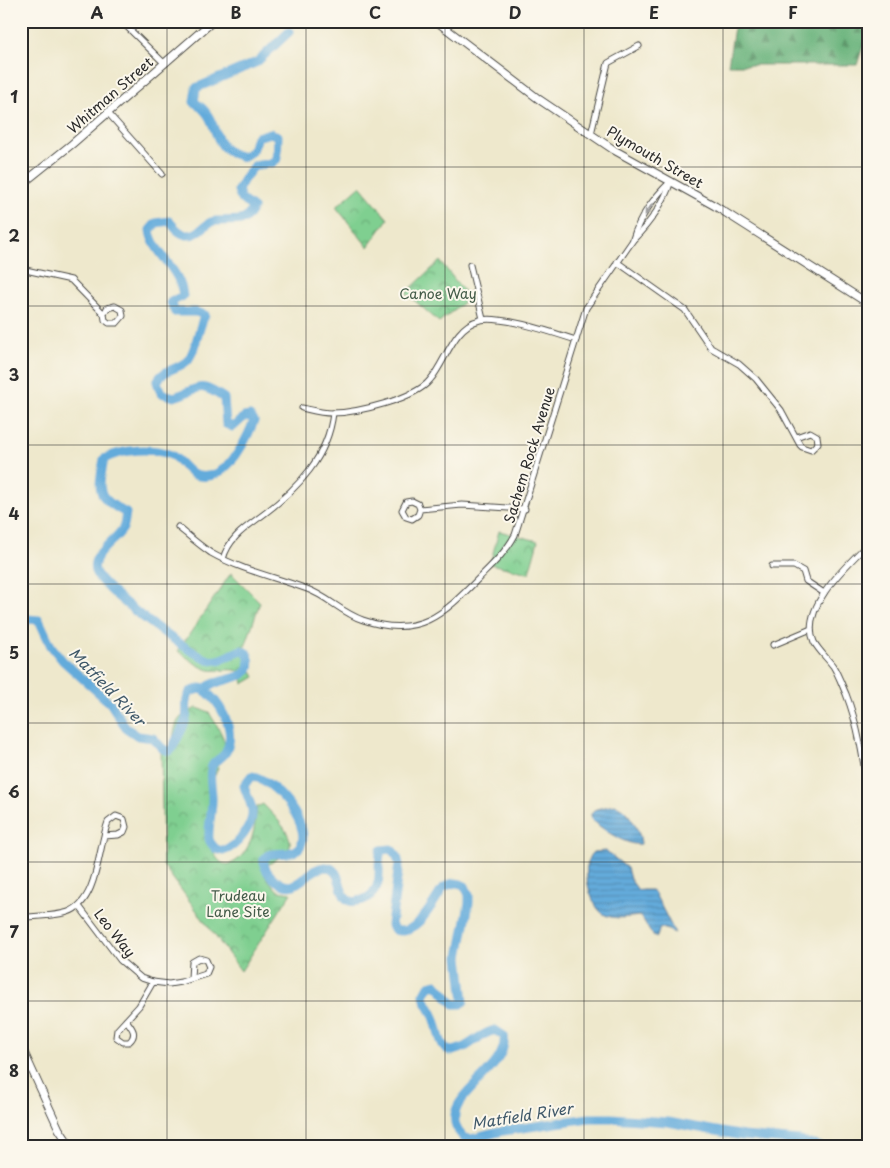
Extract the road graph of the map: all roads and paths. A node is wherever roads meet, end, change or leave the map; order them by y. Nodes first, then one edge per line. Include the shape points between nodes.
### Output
1 (121, 21) edge
2 (213, 21) edge
3 (436, 21) edge
4 (640, 46) dead end
5 (165, 64) junction
6 (108, 113) junction
7 (591, 134) junction
8 (162, 174) dead end
9 (671, 181) junction
10 (21, 185) edge
11 (617, 262) junction
12 (470, 265) dead end
13 (21, 269) edge
14 (869, 304) edge
15 (104, 314) dead end
16 (483, 319) junction
17 (576, 340) junction
18 (302, 408) dead end
19 (333, 413) junction
20 (796, 437) dead end
21 (525, 509) junction
22 (420, 510) dead end
23 (178, 527) dead end
24 (869, 543) edge
25 (224, 559) junction
26 (772, 566) dead end
27 (824, 594) junction
28 (811, 629) junction
29 (773, 645) dead end
30 (869, 799) edge
31 (104, 836) junction
32 (80, 906) junction
33 (21, 918) edge
34 (190, 978) junction
35 (153, 982) junction
36 (126, 1020) dead end
37 (21, 1046) edge
38 (71, 1147) edge

1 - 5 street
2 - 5 main road, Whitman Street
3 - 7 main road, Plymouth Street via 508,78
4 - 7 street via 608,63
5 - 6 main road, Whitman Street
6 - 8 street
6 - 10 main road, Whitman Street
7 - 9 main road, Plymouth Street
9 - 11 street, Sachem Rock Avenue via 667,194
9 - 14 main road, Plymouth Street
11 - 17 street, Sachem Rock Avenue via 589,302
11 - 20 street via 685,310 711,348 739,364 756,379 781,410
12 - 16 street
13 - 15 street via 71,280
16 - 17 street
16 - 19 street via 470,324 459,334 435,374 418,392 392,402
17 - 21 street, Sachem Rock Avenue
18 - 19 street
19 - 25 street via 330,432 312,468 295,488 231,541
21 - 22 street via 462,505
21 - 25 street, Sachem Rock Avenue via 508,548 457,601 432,619 408,626 360,619 314,592
23 - 25 street, Sachem Rock Avenue
24 - 27 street
26 - 27 street via 799,568 806,581
27 - 28 street via 813,615
28 - 29 street
28 - 30 street via 815,642 834,667 846,695 862,754
31 - 31 street via 111,818 118,816 124,819 124,832
31 - 32 street via 92,884
32 - 33 street via 62,914
32 - 35 street, Leo Way via 126,966 141,978
34 - 34 street, Leo Way via 206,974 209,967 206,960 199,958 192,962
34 - 35 street, Leo Way via 177,983
35 - 36 street via 144,1000
37 - 38 main road via 59,1129

